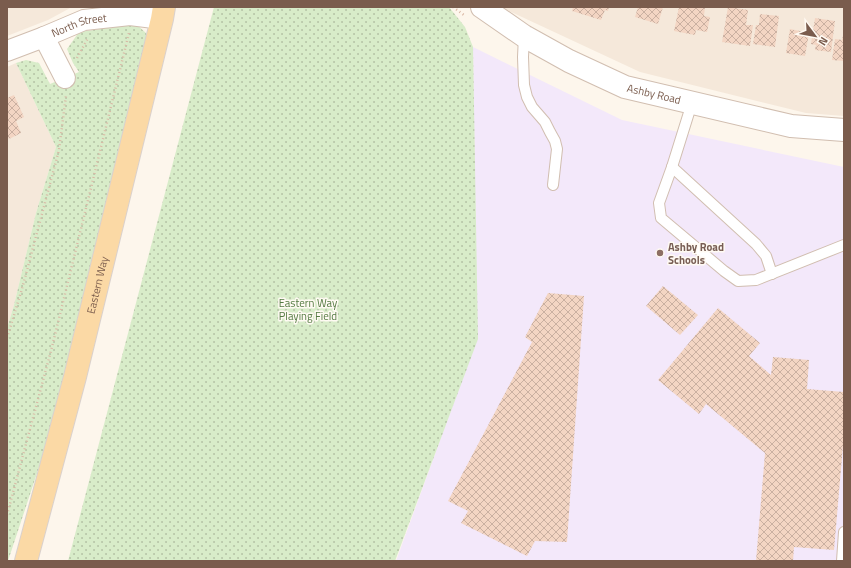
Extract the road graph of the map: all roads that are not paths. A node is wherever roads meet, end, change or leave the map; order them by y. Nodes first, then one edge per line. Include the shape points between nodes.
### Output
1 (482, 7) edge
2 (163, 13) edge
3 (94, 14) edge
4 (524, 36) junction
5 (44, 37) junction
6 (7, 51) edge
7 (65, 78) road end
8 (692, 103) junction
9 (844, 130) edge
10 (672, 167) junction
11 (553, 184) dead end
12 (844, 245) edge
13 (772, 274) junction
14 (844, 532) edge
15 (26, 561) edge
16 (842, 561) edge

1 - 4 street, Ashby Road
2 - 3 street, North Street
2 - 15 main road, Eastern Way via 75,377
3 - 5 street, North Street
4 - 8 street, Ashby Road via 624,87
4 - 11 lane via 524,85 527,97 550,132 557,149
5 - 6 street, North Street
5 - 7 street, North Street
8 - 9 street, Ashby Road via 791,126
8 - 10 lane
10 - 13 lane via 756,244 766,256
10 - 13 lane via 659,203 661,218 738,281 756,280
12 - 13 lane
14 - 16 lane

